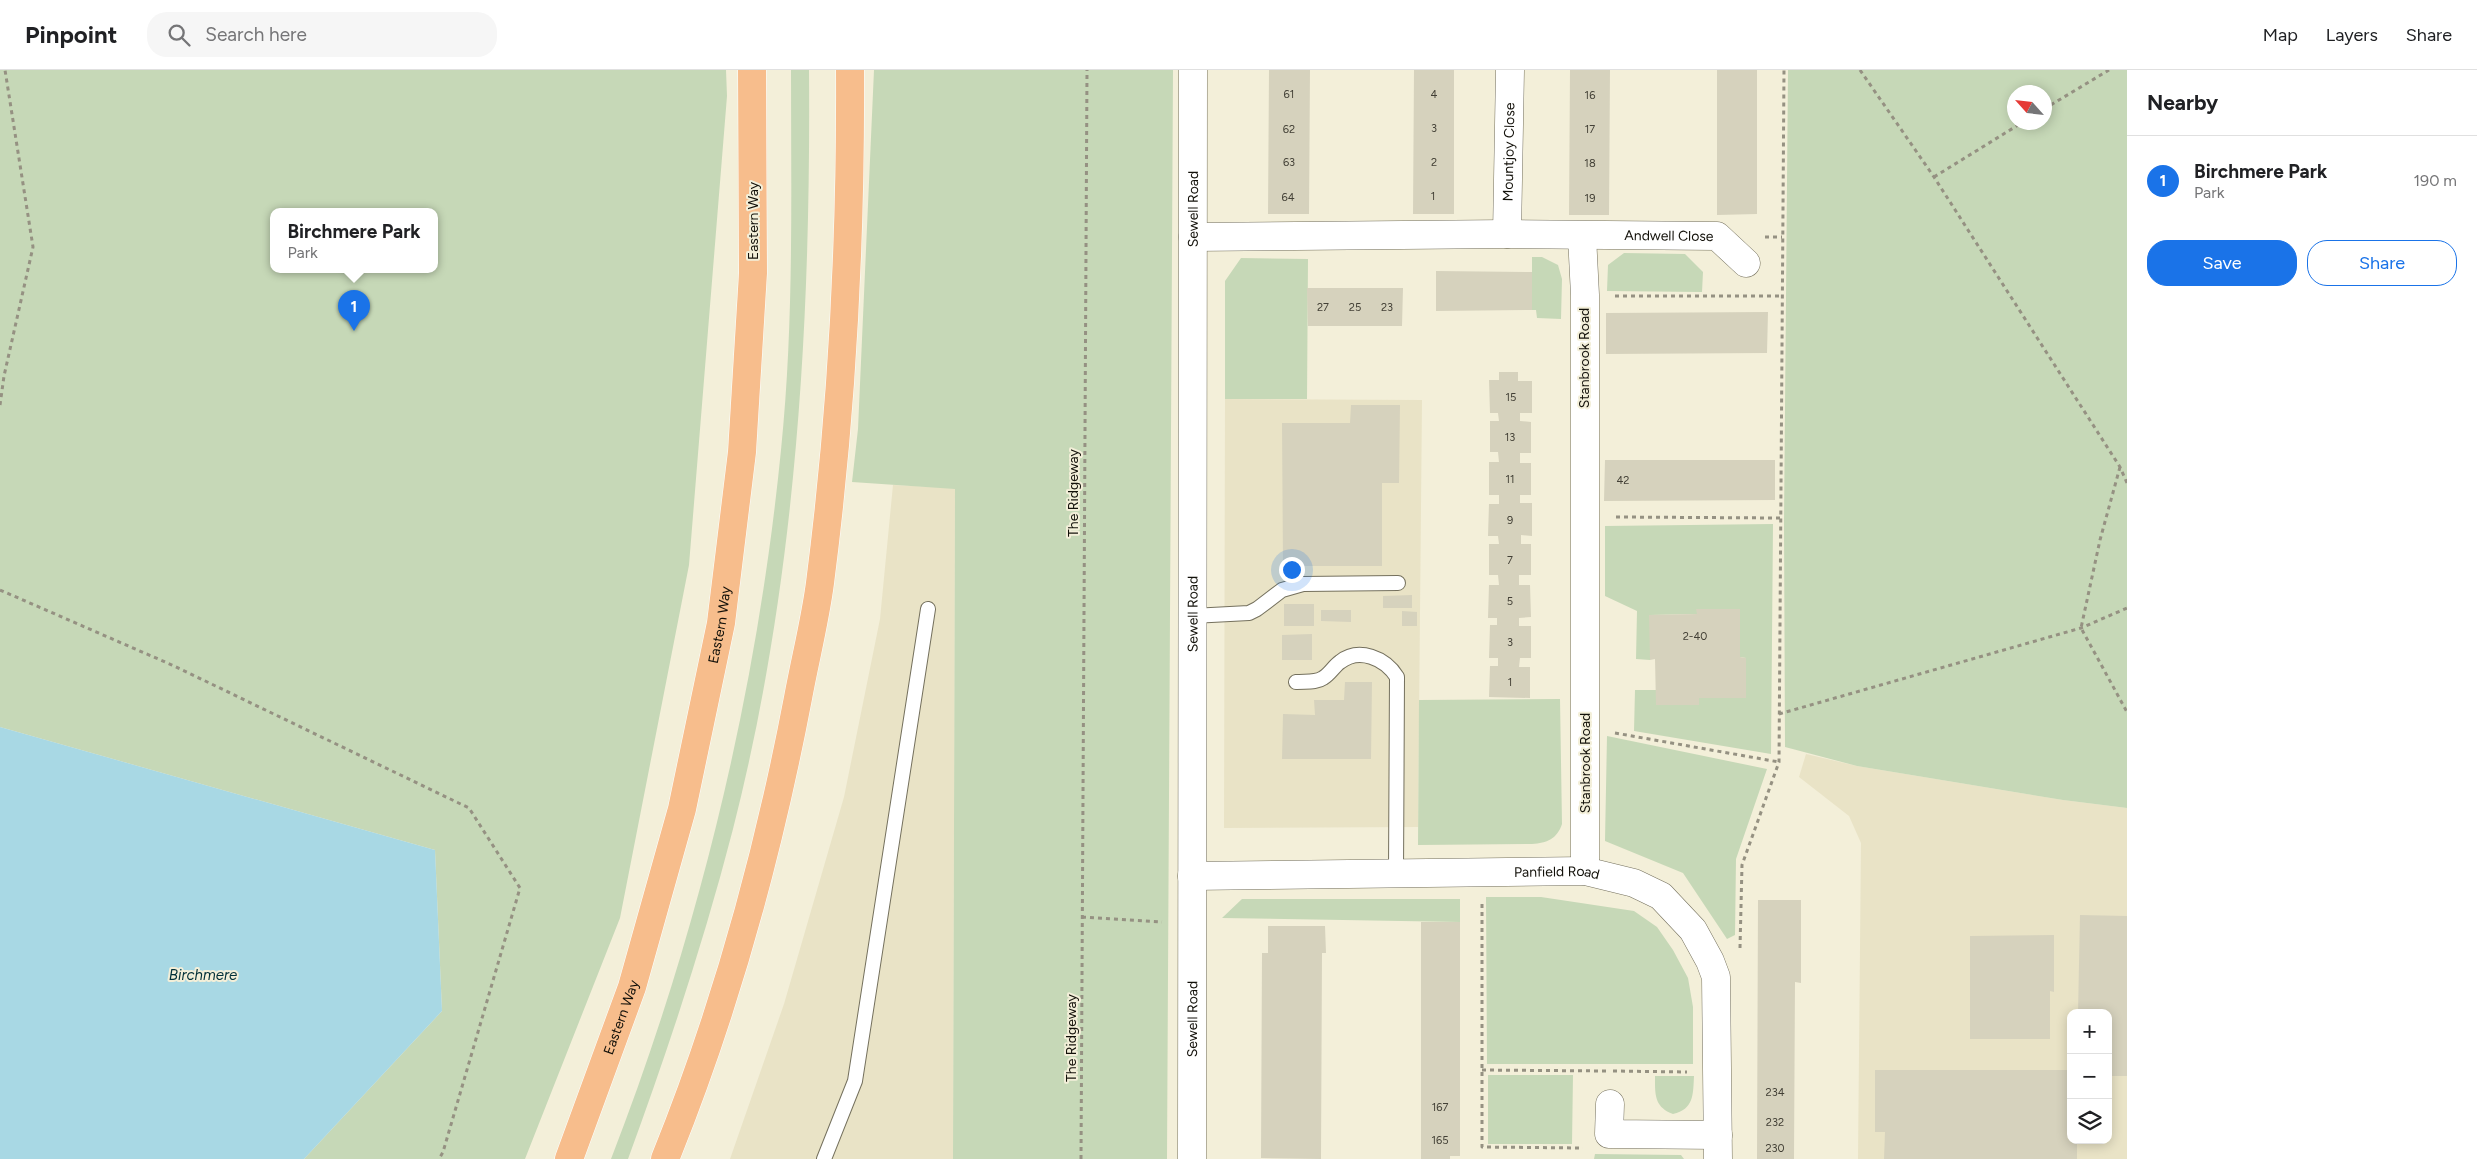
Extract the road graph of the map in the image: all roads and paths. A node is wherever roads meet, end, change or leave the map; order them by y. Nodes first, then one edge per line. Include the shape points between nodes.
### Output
1 (5, 70) edge
2 (752, 70) edge
3 (850, 70) edge
4 (1087, 70) edge
5 (1193, 70) edge
6 (1510, 70) edge
7 (1784, 70) edge
8 (1860, 70) edge
9 (2109, 70) edge
10 (2052, 104) edge
11 (2010, 130) edge
12 (1934, 177) junction
13 (1507, 234) junction
14 (1582, 236) junction
15 (1192, 237) junction
16 (1746, 263) dead end
17 (1584, 296) junction
18 (1782, 296) junction
19 (0, 405) edge
20 (2120, 467) junction
21 (2127, 484) edge
22 (1584, 517) junction
23 (1780, 518) junction
24 (1398, 583) dead end
25 (0, 590) edge
26 (2127, 608) edge
27 (928, 609) dead end
28 (1192, 616) junction
29 (2081, 628) junction
30 (1296, 682) dead end
31 (2127, 712) edge
32 (1779, 714) junction
33 (1585, 728) junction
34 (1779, 762) junction
35 (1585, 871) junction
36 (1482, 873) junction
37 (1396, 874) junction
38 (1192, 876) junction
39 (1082, 917) junction
40 (1150, 922) dead end
41 (1716, 978) junction
42 (1482, 1070) junction
43 (1716, 1072) junction
44 (1610, 1104) dead end
45 (1609, 1134) junction
46 (1718, 1147) edge
47 (439, 1159) edge
48 (569, 1159) edge
49 (665, 1159) edge
50 (824, 1159) edge
51 (1081, 1159) edge
52 (1192, 1159) edge

1 - 19 path via 33,247
2 - 48 main road, Eastern Way via 753,273 742,452 721,623 682,809 632,987
3 - 49 main road via 850,159 837,422 819,586 782,781 754,890 716,1017
4 - 39 path, The Ridgeway
5 - 15 street, Sewell Road
6 - 13 street, Mountjoy Close
7 - 18 path
8 - 12 path
9 - 10 path
11 - 12 path
12 - 20 path
13 - 14 street
13 - 15 street
14 - 16 street, Andwell Close via 1717,236
14 - 17 street, Stanbrook Road
15 - 28 street, Sewell Road
17 - 18 path
17 - 22 street, Stanbrook Road
18 - 23 path
20 - 21 path
20 - 29 path
22 - 23 path
22 - 33 street, Stanbrook Road
23 - 32 path
24 - 28 lane via 1302,584 1282,590 1249,613
25 - 47 path via 172,665 469,808 520,888
26 - 29 path
27 - 50 lane via 855,1081
28 - 38 street, Sewell Road
29 - 31 path
29 - 32 path
30 - 37 lane via 1324,678 1349,656 1359,655 1381,660 1397,677
32 - 34 path
33 - 34 path
33 - 35 street, Stanbrook Road
34 - 41 path via 1742,865 1740,968
35 - 36 street, Panfield Road
35 - 41 street, Panfield Road via 1634,883 1661,896 1693,930
36 - 37 street, Panfield Road
36 - 42 path
37 - 38 street, Panfield Road
38 - 52 street, Sewell Road
39 - 40 path
39 - 51 path, The Ridgeway
41 - 43 street, Panfield Road
42 - 43 path
42 - 45 path via 1482,1147 1587,1148
43 - 46 street, Panfield Road
44 - 45 street
45 - 46 street, Panfield Road

